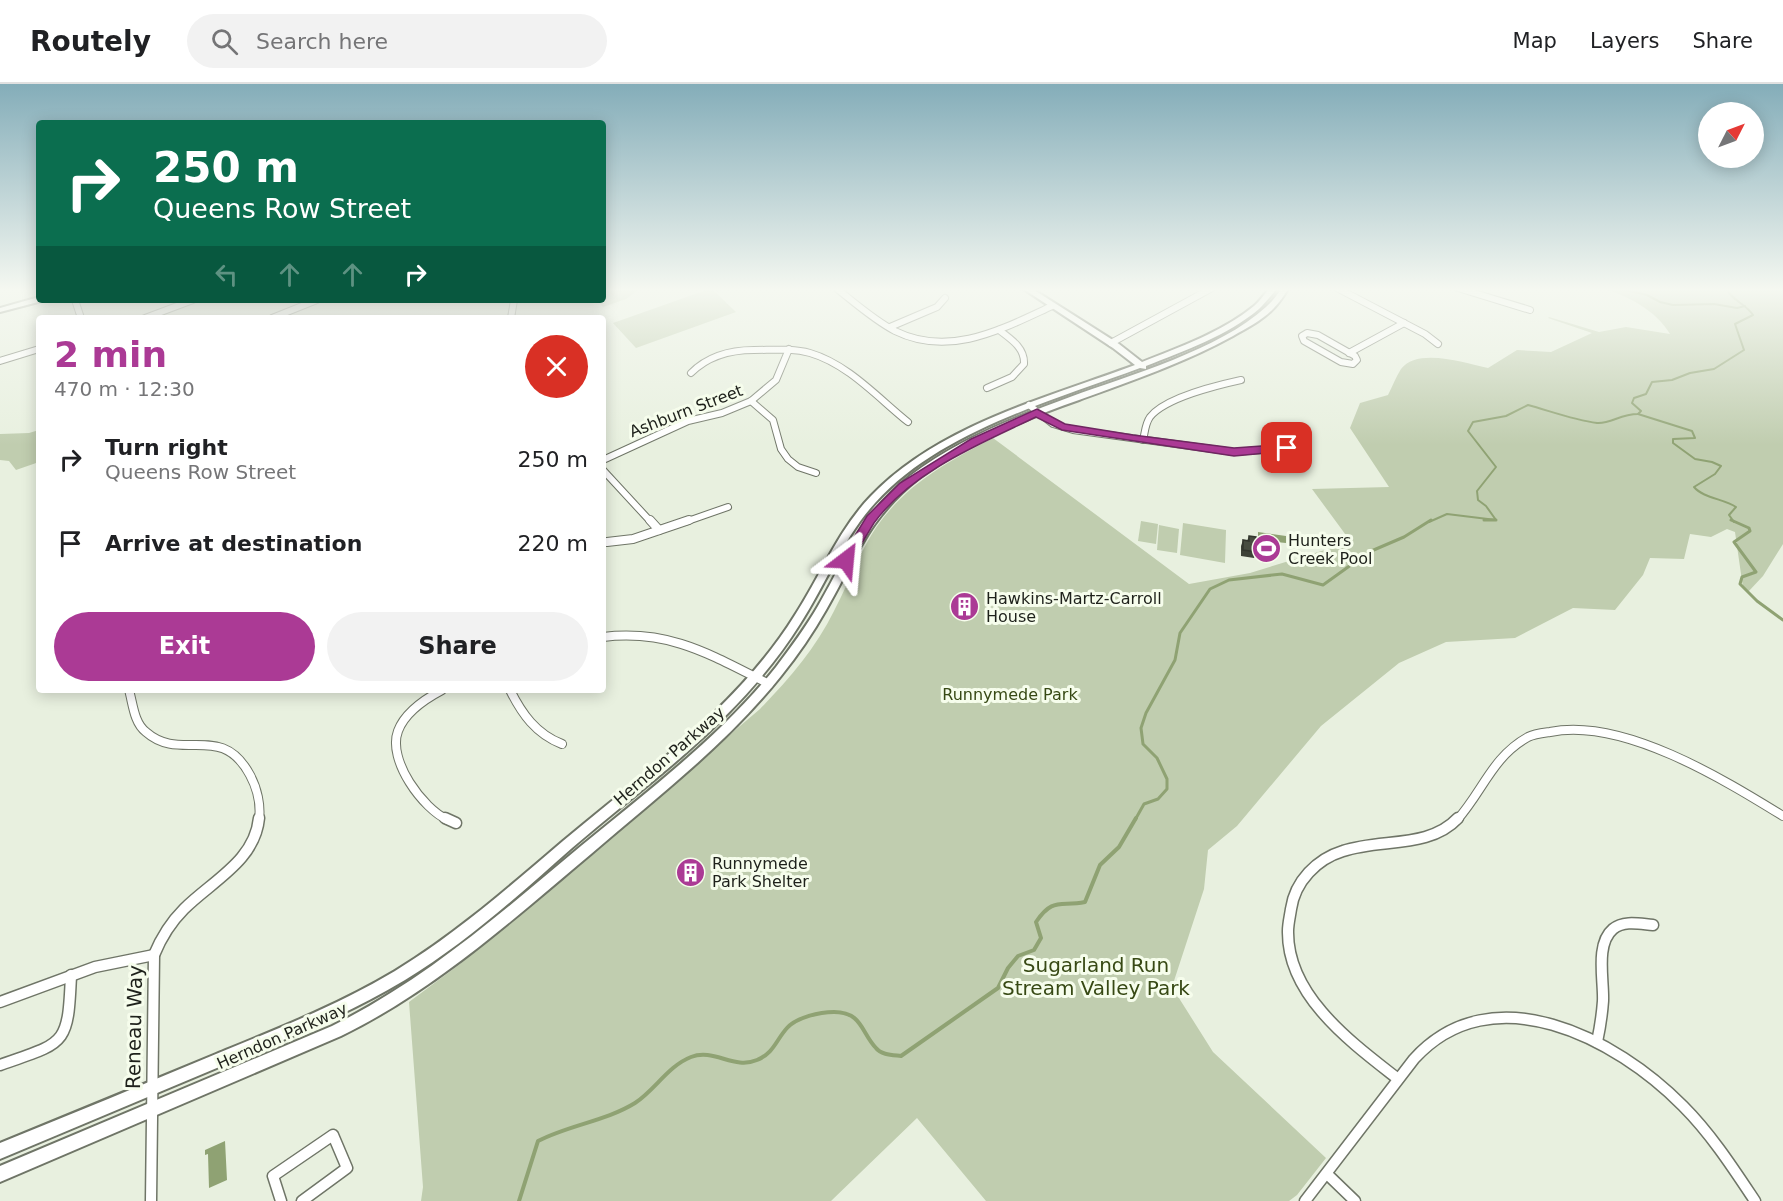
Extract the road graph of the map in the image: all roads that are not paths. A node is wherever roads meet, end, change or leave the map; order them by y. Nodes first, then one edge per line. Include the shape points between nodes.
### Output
1 (924, 340) edge
2 (971, 340) edge
3 (1012, 340) edge
4 (1106, 340) edge
5 (1116, 340) edge
6 (1198, 340) edge
7 (1219, 340) edge
8 (1304, 340) edge
9 (1326, 340) edge
10 (1373, 340) edge
11 (1432, 340) edge
12 (1111, 343) junction
13 (1438, 344) dead end
14 (36, 350) edge
15 (789, 350) junction
16 (1349, 353) junction
17 (0, 361) edge
18 (1140, 364) junction
19 (1148, 371) junction
20 (691, 373) dead end
21 (1241, 380) dead end
22 (987, 388) dead end
23 (751, 401) junction
24 (1033, 409) junction
25 (908, 422) dead end
26 (1143, 440) junction
27 (1304, 450) dead end
28 (606, 459) edge
29 (606, 473) edge
30 (816, 473) dead end
31 (728, 507) dead end
32 (659, 530) junction
33 (607, 542) dead end
34 (606, 637) edge
35 (755, 677) junction
36 (769, 684) junction
37 (130, 693) edge
38 (438, 693) edge
39 (512, 693) edge
40 (562, 744) dead end
41 (1783, 816) edge
42 (456, 823) dead end
43 (1653, 925) dead end
44 (154, 955) junction
45 (71, 975) junction
46 (0, 1002) edge
47 (1597, 1042) junction
48 (0, 1065) edge
49 (1398, 1079) junction
50 (152, 1089) junction
51 (151, 1110) junction
52 (0, 1151) edge
53 (0, 1174) edge
54 (1327, 1174) junction
55 (151, 1201) edge
56 (281, 1201) edge
57 (302, 1201) edge
58 (1305, 1201) edge
59 (1355, 1201) edge
60 (1755, 1201) edge

1 - 2 street
3 - 22 street via 1022,348 1024,364 1010,379
4 - 12 main road
5 - 12 street
6 - 18 main road, Herndon Parkway
7 - 19 main road, Herndon Parkway
8 - 16 street via 1341,362 1356,362 1357,358
9 - 16 street
10 - 16 street
11 - 13 street
12 - 18 main road
14 - 17 street
15 - 20 street via 722,354 703,362
15 - 23 street, Ashburn Street via 776,380
15 - 25 street via 827,360
18 - 19 main road
18 - 24 main road, Herndon Parkway
19 - 24 main road, Herndon Parkway
21 - 26 street via 1156,411 1147,422
23 - 28 street, Ashburn Street via 688,422
23 - 30 street via 775,423 788,460 800,469
24 - 26 street via 1053,424 1072,430
24 - 35 main road, Herndon Parkway via 994,420 923,459 875,496 844,534 789,634
24 - 36 main road, Herndon Parkway via 939,462 887,501 858,538 823,606
26 - 27 street via 1234,452
29 - 32 street
31 - 32 street
32 - 33 street
34 - 35 street via 629,633 669,638
35 - 36 street
35 - 50 main road, Herndon Parkway via 690,742 427,958 339,1009
36 - 51 main road, Herndon Parkway via 691,762 440,970 333,1033
37 - 44 street, Reneau Way via 138,723 146,733 166,742 214,744 235,753 246,764 259,800 259,825 243,854 184,909 168,928
38 - 42 street via 418,706 396,740 404,773 418,793 431,810
39 - 40 street via 535,730
41 - 49 street via 1650,745 1602,732 1556,730 1524,739 1512,747 1464,815 1442,832 1350,849 1321,861 1300,882 1289,912 1295,966 1328,1020
43 - 47 street via 1640,922 1617,926 1608,931 1603,941 1603,995
44 - 45 street via 110,962
44 - 50 street, Reneau Way
45 - 46 street
45 - 48 street via 68,1023 62,1037
47 - 49 street via 1531,1020 1479,1020 1429,1043
47 - 60 street via 1638,1067 1682,1105 1709,1135
49 - 54 street
50 - 51 street, Reneau Way
50 - 52 main road, Herndon Parkway
51 - 53 main road, Herndon Parkway
51 - 55 street, Reneau Way
54 - 58 street
54 - 59 street
56 - 57 street via 273,1176 333,1135 347,1168

